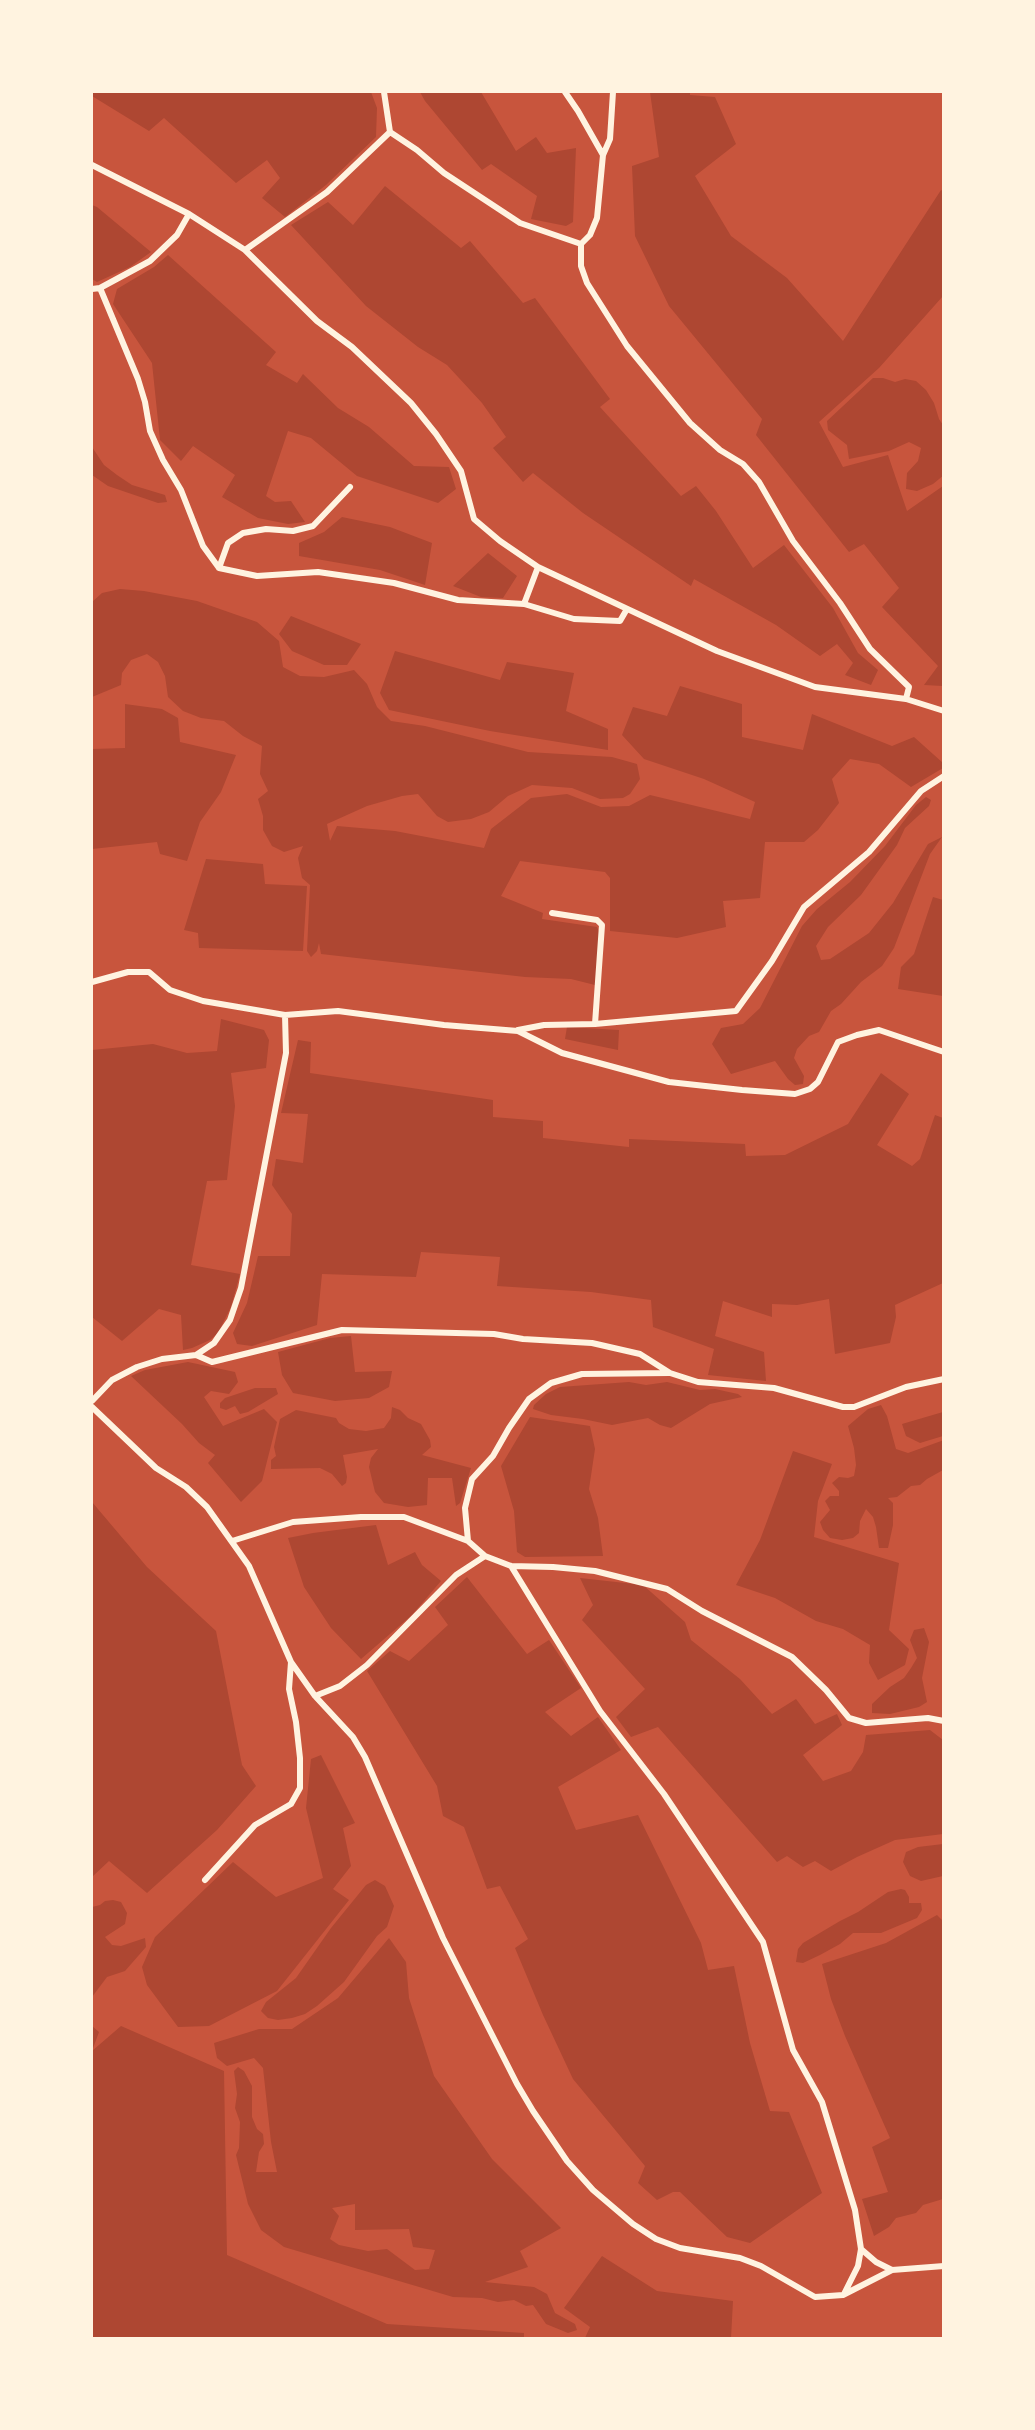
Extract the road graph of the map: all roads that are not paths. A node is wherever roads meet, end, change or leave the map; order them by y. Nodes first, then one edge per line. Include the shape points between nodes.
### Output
1 (384, 92) edge
2 (565, 92) edge
3 (613, 92) edge
4 (390, 132) junction
5 (603, 156) junction
6 (92, 165) edge
7 (189, 214) junction
8 (581, 244) junction
9 (245, 250) junction
10 (100, 288) junction
11 (92, 289) edge
12 (350, 487) dead end
13 (538, 567) junction
14 (219, 568) junction
15 (524, 604) junction
16 (627, 609) junction
17 (906, 699) junction
18 (944, 711) edge
19 (944, 776) edge
20 (552, 914) dead end
21 (92, 982) edge
22 (285, 1016) junction
23 (595, 1024) junction
24 (518, 1031) junction
25 (944, 1052) edge
26 (196, 1355) junction
27 (670, 1373) junction
28 (944, 1379) edge
29 (92, 1401) edge
30 (92, 1407) edge
31 (232, 1541) junction
32 (468, 1541) junction
33 (485, 1556) junction
34 (511, 1566) junction
35 (291, 1662) junction
36 (315, 1696) junction
37 (944, 1721) edge
38 (205, 1880) dead end
39 (861, 2249) junction
40 (944, 2266) edge
41 (892, 2270) junction
42 (843, 2295) junction

1 - 4 street
2 - 5 street
3 - 5 street via 610,139
4 - 8 street via 520,223
4 - 9 street via 327,192
5 - 8 street via 597,218
6 - 7 street
7 - 9 street
7 - 10 street via 177,235 150,261
8 - 17 street via 587,284 627,346 690,423 743,464 759,482 793,541 870,649 909,687
9 - 13 street via 310,314 352,347 411,403 461,471 474,519
10 - 11 street
10 - 14 street via 138,379 150,431 181,490 203,546
12 - 14 street via 313,526 243,533 228,543
13 - 15 street
13 - 16 street
14 - 15 street via 257,576 318,572 394,583 458,600
15 - 16 street via 574,618 608,621 620,621
16 - 17 street via 717,651 815,687
17 - 18 street
19 - 23 street via 921,791 869,852 804,907 736,1011
20 - 23 street via 597,920 602,925
21 - 22 street via 128,972 149,972 170,990 203,1001
22 - 24 street via 338,1011
22 - 26 street via 286,1053 241,1288 230,1320 214,1343
23 - 24 street via 544,1025
24 - 25 street via 562,1053 669,1082 795,1094 818,1082 838,1042 857,1035 879,1030
26 - 27 street via 212,1362 342,1330 494,1334 592,1343 640,1354
26 - 29 street via 137,1367 112,1380
27 - 28 street via 698,1382 774,1388 843,1407
27 - 32 street via 582,1374 551,1383 529,1399 493,1456 472,1479 465,1509
30 - 31 street via 156,1468 186,1487
31 - 32 street via 293,1522 361,1516 404,1517
31 - 35 street via 249,1566
32 - 33 street
33 - 34 street
33 - 36 street via 456,1575 367,1665 340,1686
34 - 37 street via 595,1571 667,1589 792,1657 849,1718 866,1723 928,1718
34 - 39 street via 600,1712 664,1794 763,1942 793,2050 825,2112 855,2210
35 - 36 street
35 - 38 street via 289,1689 299,1749 300,1788 291,1804 255,1825
36 - 42 street via 353,1737 365,1757 443,1938 517,2084 567,2161 593,2190 656,2239 680,2248 740,2258 815,2297
39 - 41 street
39 - 42 street via 858,2266
40 - 41 street
41 - 42 street

